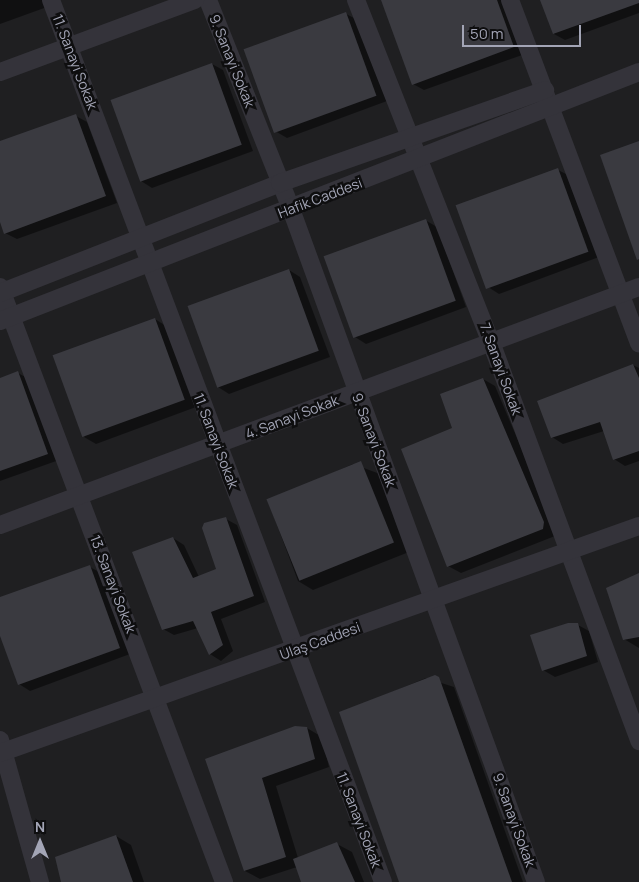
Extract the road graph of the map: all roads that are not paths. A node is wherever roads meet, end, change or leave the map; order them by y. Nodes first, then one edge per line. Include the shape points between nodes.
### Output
1 (51, 0) edge
2 (195, 0) edge
3 (208, 0) edge
4 (356, 0) edge
5 (510, 0) edge
6 (69, 46) junction
7 (0, 72) edge
8 (639, 72) edge
9 (548, 99) junction
10 (408, 138) junction
11 (419, 160) junction
12 (280, 183) junction
13 (292, 209) junction
14 (141, 235) junction
15 (150, 264) junction
16 (639, 287) edge
17 (1, 291) edge
18 (620, 294) junction
19 (6, 319) edge
20 (491, 342) junction
21 (639, 344) edge
22 (356, 393) junction
23 (217, 445) junction
24 (80, 497) junction
25 (0, 525) edge
26 (639, 526) edge
27 (567, 552) junction
28 (434, 600) junction
29 (295, 650) junction
30 (156, 699) junction
31 (639, 741) edge
32 (1, 748) edge
33 (40, 882) edge
34 (224, 882) edge
35 (382, 882) edge
36 (536, 882) edge

1 - 6 street, 11. Sanayi Sokak
2 - 6 street
3 - 12 street, 9. Sanayi Sokak
4 - 10 street, 7. Sanayi Sokak
5 - 9 street
6 - 7 street
6 - 14 street, 11. Sanayi Sokak
8 - 9 street, Hafik Caddesi
9 - 10 street, Hafik Caddesi
9 - 11 street, Hafik Caddesi
9 - 18 street
10 - 11 street, 7. Sanayi Sokak
10 - 12 street, Hafik Caddesi
11 - 13 street, Hafik Caddesi
11 - 20 street, 7. Sanayi Sokak
12 - 13 street, 9. Sanayi Sokak
12 - 14 street, Hafik Caddesi
13 - 15 street, Hafik Caddesi
13 - 22 street, 9. Sanayi Sokak
14 - 15 street, 11. Sanayi Sokak
14 - 17 street, Hafik Caddesi
15 - 19 street, Hafik Caddesi
15 - 23 street, 11. Sanayi Sokak
16 - 18 street, 4. Sanayi Sokak
17 - 19 street, 13. Sanayi Sokak
18 - 20 street, 4. Sanayi Sokak
18 - 21 street
19 - 24 street, 13. Sanayi Sokak
20 - 22 street, 4. Sanayi Sokak
20 - 27 street, 7. Sanayi Sokak
22 - 23 street, 4. Sanayi Sokak
22 - 28 street, 9. Sanayi Sokak
23 - 24 street, 4. Sanayi Sokak
23 - 29 street, 11. Sanayi Sokak
24 - 25 street, 4. Sanayi Sokak
24 - 30 street, 13. Sanayi Sokak
26 - 27 street, Ulaş Caddesi
27 - 28 street, Ulaş Caddesi
27 - 31 street, 7. Sanayi Sokak
28 - 29 street, Ulaş Caddesi
28 - 36 street, 9. Sanayi Sokak
29 - 30 street, Ulaş Caddesi
29 - 35 street, 11. Sanayi Sokak
30 - 32 street, Ulaş Caddesi
30 - 34 street, 13. Sanayi Sokak
32 - 33 street

